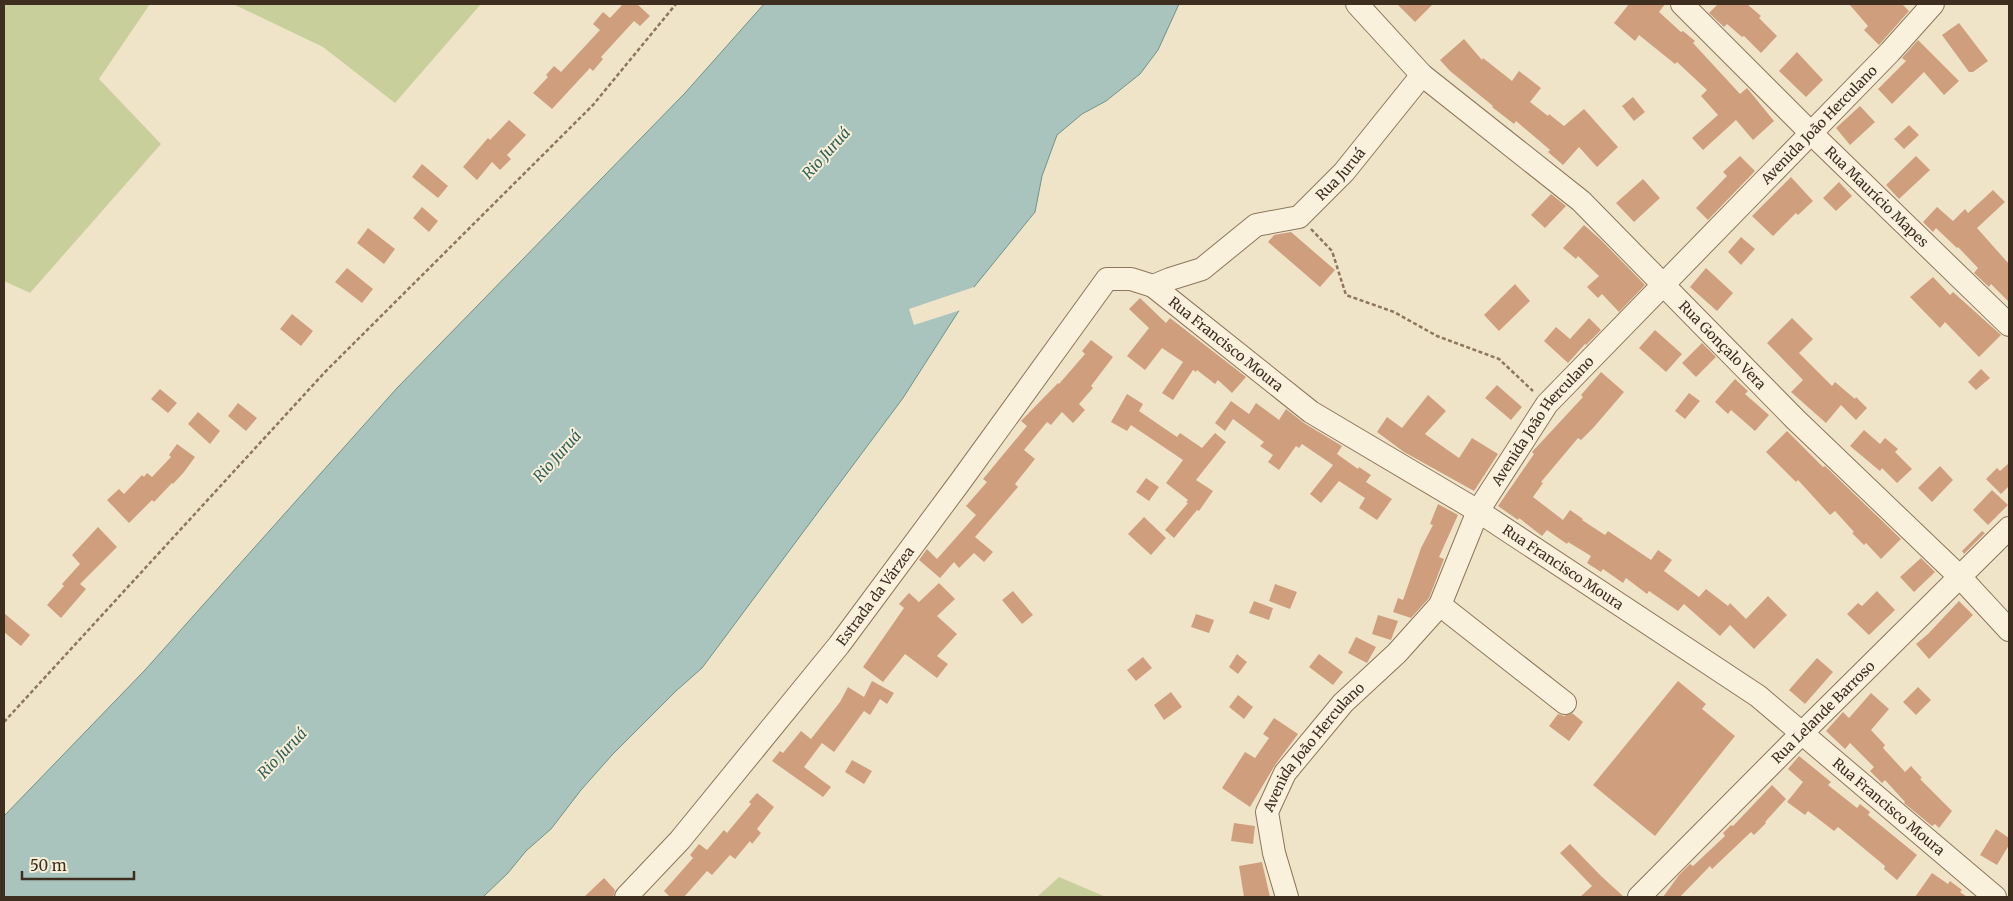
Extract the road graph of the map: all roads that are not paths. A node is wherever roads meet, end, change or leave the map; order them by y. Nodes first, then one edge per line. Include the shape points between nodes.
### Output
1 (1357, 4) edge
2 (1682, 4) edge
3 (1933, 4) edge
4 (1422, 75) junction
5 (1811, 133) junction
6 (1107, 279) joint
7 (1663, 284) junction
8 (1153, 286) junction
9 (2009, 325) edge
10 (1478, 511) junction
11 (2009, 528) edge
12 (1960, 577) junction
13 (1440, 604) junction
14 (2009, 630) edge
15 (1566, 704) dead end
16 (1801, 734) junction
17 (626, 897) edge
18 (1287, 897) edge
19 (1639, 897) edge
20 (1995, 897) edge

1 - 4 street
2 - 5 street, Rua Maurício Mapes
3 - 5 street, Avenida João Herculano
4 - 7 street, Rua Gonçalo Vera via 1581,201
4 - 8 street, Rua Juruá via 1344,172 1299,217 1256,225 1202,269
5 - 7 street, Avenida João Herculano
5 - 9 street, Rua Maurício Mapes
6 - 8 street, Rua Francisco Moura via 1131,278
6 - 17 street, Estrada da Várzea via 839,645 680,840
7 - 10 street, Avenida João Herculano via 1547,404
7 - 12 street, Rua Gonçalo Vera via 1795,419
8 - 10 street, Rua Francisco Moura via 1311,412
10 - 13 street, Avenida João Herculano
10 - 16 street, Rua Francisco Moura via 1758,696
11 - 12 street, Rua Lelande Barroso
12 - 14 street, Rua Gonçalo Vera
12 - 16 street, Rua Lelande Barroso
13 - 15 street
13 - 18 street, Avenida João Herculano via 1397,652 1343,703 1285,773 1267,812 1274,853
16 - 19 street, Rua Lelande Barroso
16 - 20 street, Rua Francisco Moura

